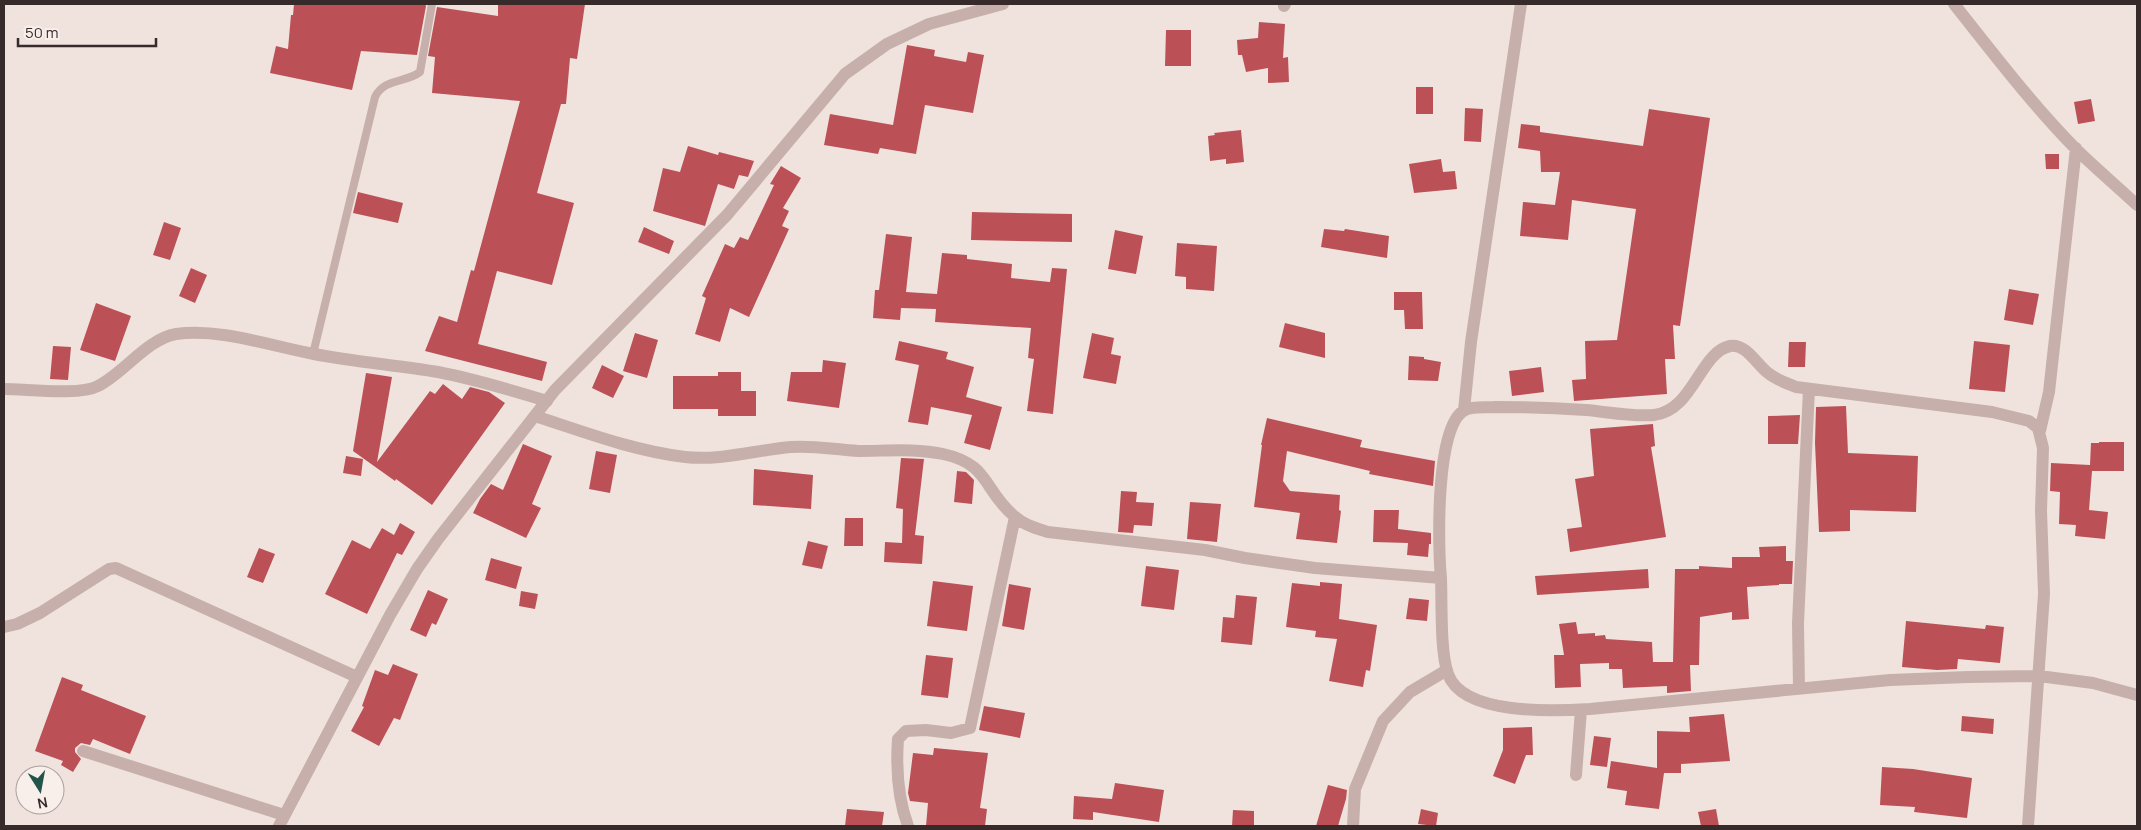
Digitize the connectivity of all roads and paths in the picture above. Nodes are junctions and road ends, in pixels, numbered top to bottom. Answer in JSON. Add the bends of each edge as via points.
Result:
{"nodes":[{"id":1,"x":432,"y":4,"type":"edge"},
{"id":2,"x":1003,"y":4,"type":"edge"},
{"id":3,"x":1521,"y":4,"type":"edge"},
{"id":4,"x":1954,"y":4,"type":"edge"},
{"id":5,"x":2076,"y":148,"type":"junction"},
{"id":6,"x":2137,"y":205,"type":"edge"},
{"id":7,"x":313,"y":354,"type":"junction"},
{"id":8,"x":4,"y":389,"type":"edge"},
{"id":9,"x":1809,"y":389,"type":"junction"},
{"id":10,"x":547,"y":402,"type":"junction"},
{"id":11,"x":1464,"y":410,"type":"junction"},
{"id":12,"x":535,"y":416,"type":"junction"},
{"id":13,"x":2040,"y":431,"type":"junction"},
{"id":14,"x":1014,"y":517,"type":"junction"},
{"id":15,"x":1440,"y":578,"type":"junction"},
{"id":16,"x":4,"y":627,"type":"edge"},
{"id":17,"x":1447,"y":670,"type":"junction"},
{"id":18,"x":2039,"y":676,"type":"junction"},
{"id":19,"x":357,"y":677,"type":"junction"},
{"id":20,"x":1799,"y":689,"type":"junction"},
{"id":21,"x":2137,"y":695,"type":"edge"},
{"id":22,"x":1581,"y":710,"type":"junction"},
{"id":23,"x":83,"y":751,"type":"dead end"},
{"id":24,"x":1576,"y":775,"type":"dead end"},
{"id":25,"x":282,"y":821,"type":"edge"},
{"id":26,"x":908,"y":826,"type":"edge"},
{"id":27,"x":1352,"y":826,"type":"edge"},
{"id":28,"x":2028,"y":826,"type":"edge"}],
"edges":[{"from":1,"to":7,"type":"lane","via":[[420,72],[384,86],[375,97]]},
{"from":2,"to":10,"type":"street","via":[[929,24],[887,44],[845,74],[727,215],[598,345]]},
{"from":3,"to":11,"type":"street","via":[[1471,342]]},
{"from":4,"to":5,"type":"street","via":[[2013,78]]},
{"from":5,"to":6,"type":"street"},
{"from":5,"to":13,"type":"street","via":[[2049,392]]},
{"from":7,"to":8,"type":"street","via":[[228,336],[176,334],[157,342],[92,388],[77,391]]},
{"from":7,"to":10,"type":"street","via":[[438,372],[492,384]]},
{"from":9,"to":11,"type":"street","via":[[1778,379],[1735,345],[1722,349],[1713,357],[1675,407],[1660,414],[1540,407]]},
{"from":9,"to":13,"type":"street","via":[[1992,412],[2029,421]]},
{"from":9,"to":20,"type":"street","via":[[1798,623]]},
{"from":10,"to":12,"type":"street"},
{"from":11,"to":15,"type":"street","via":[[1454,419],[1448,434],[1438,527]]},
{"from":12,"to":14,"type":"street","via":[[610,440],[685,457],[791,447],[922,450],[943,454],[967,461],[976,468]]},
{"from":12,"to":19,"type":"street","via":[[422,562]]},
{"from":13,"to":18,"type":"street","via":[[2043,448],[2044,594]]},
{"from":14,"to":15,"type":"street","via":[[1048,532],[1205,550],[1315,568]]},
{"from":14,"to":26,"type":"street","via":[[970,728],[952,733],[906,731],[898,740],[902,809]]},
{"from":15,"to":17,"type":"street"},
{"from":16,"to":19,"type":"street","via":[[28,620],[109,569],[116,568]]},
{"from":17,"to":22,"type":"street","via":[[1451,680],[1462,691],[1489,703],[1542,710]]},
{"from":17,"to":27,"type":"street","via":[[1410,692],[1383,721],[1355,789]]},
{"from":18,"to":20,"type":"street","via":[[1890,680]]},
{"from":18,"to":21,"type":"street"},
{"from":18,"to":28,"type":"street"},
{"from":19,"to":25,"type":"street"},
{"from":20,"to":22,"type":"street"},
{"from":22,"to":24,"type":"street"},
{"from":23,"to":25,"type":"street"}]}
